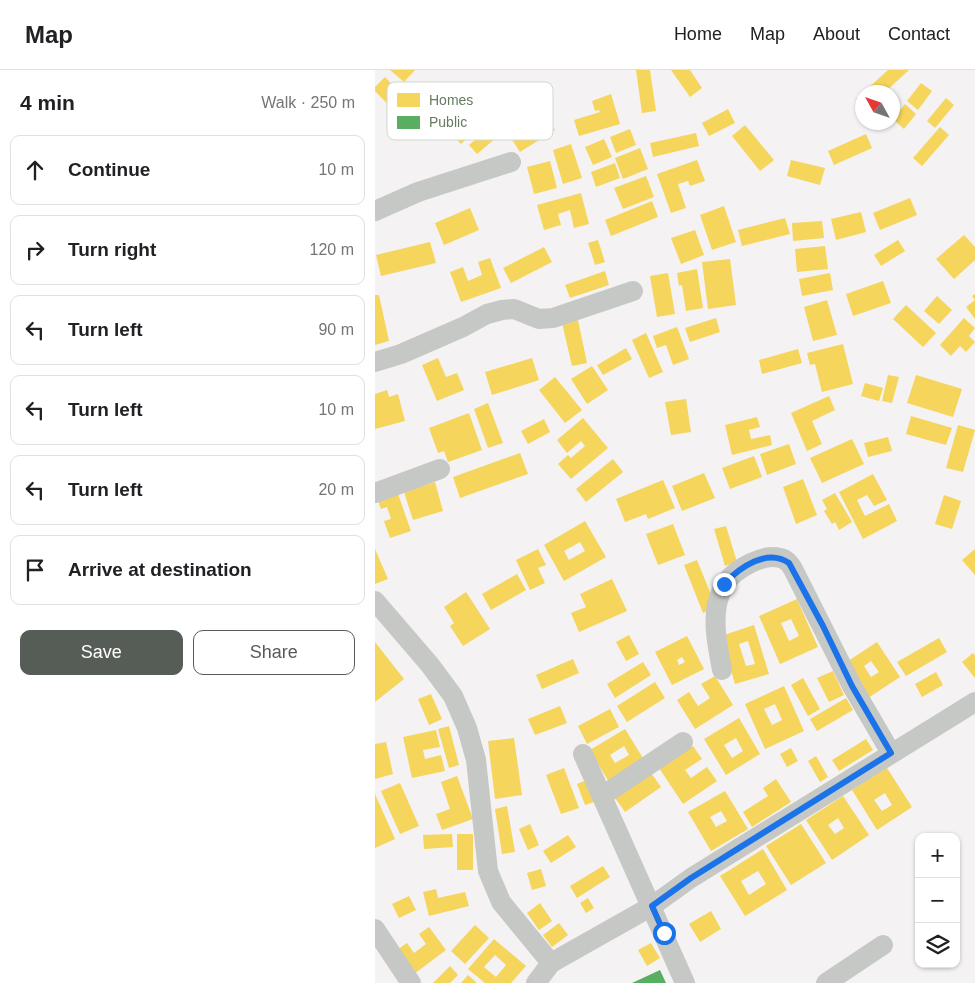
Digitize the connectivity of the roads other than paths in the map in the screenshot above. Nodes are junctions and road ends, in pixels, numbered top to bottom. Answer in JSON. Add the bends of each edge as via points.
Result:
{"nodes":[{"id":1,"x":511,"y":162,"type":"dead end"},
{"id":2,"x":375,"y":211,"type":"edge"},
{"id":3,"x":633,"y":291,"type":"dead end"},
{"id":4,"x":375,"y":362,"type":"edge"},
{"id":5,"x":440,"y":469,"type":"dead end"},
{"id":6,"x":375,"y":494,"type":"edge"},
{"id":7,"x":375,"y":601,"type":"edge"},
{"id":8,"x":722,"y":670,"type":"dead end"},
{"id":9,"x":975,"y":702,"type":"edge"},
{"id":10,"x":683,"y":742,"type":"dead end"},
{"id":11,"x":891,"y":753,"type":"junction"},
{"id":12,"x":583,"y":754,"type":"dead end"},
{"id":13,"x":602,"y":796,"type":"junction"},
{"id":14,"x":652,"y":906,"type":"junction"},
{"id":15,"x":375,"y":929,"type":"edge"},
{"id":16,"x":883,"y":945,"type":"dead end"},
{"id":17,"x":551,"y":963,"type":"junction"},
{"id":18,"x":411,"y":983,"type":"edge"},
{"id":19,"x":536,"y":983,"type":"edge"},
{"id":20,"x":685,"y":983,"type":"edge"},
{"id":21,"x":826,"y":983,"type":"edge"}],
"edges":[{"from":1,"to":2,"type":"street","via":[[418,192]]},
{"from":3,"to":4,"type":"street","via":[[553,318],[539,319],[514,310],[487,314],[410,350]]},
{"from":5,"to":6,"type":"street"},
{"from":7,"to":17,"type":"street","via":[[453,696],[476,760],[488,871],[501,902]]},
{"from":8,"to":11,"type":"street","via":[[714,626],[724,584],[735,572],[766,557],[781,558],[794,571],[852,686]]},
{"from":9,"to":11,"type":"street"},
{"from":10,"to":13,"type":"street"},
{"from":11,"to":14,"type":"street","via":[[691,878]]},
{"from":12,"to":13,"type":"street"},
{"from":13,"to":14,"type":"street"},
{"from":14,"to":17,"type":"street"},
{"from":14,"to":20,"type":"street"},
{"from":15,"to":18,"type":"street"},
{"from":16,"to":21,"type":"street"},
{"from":17,"to":19,"type":"street"}]}
